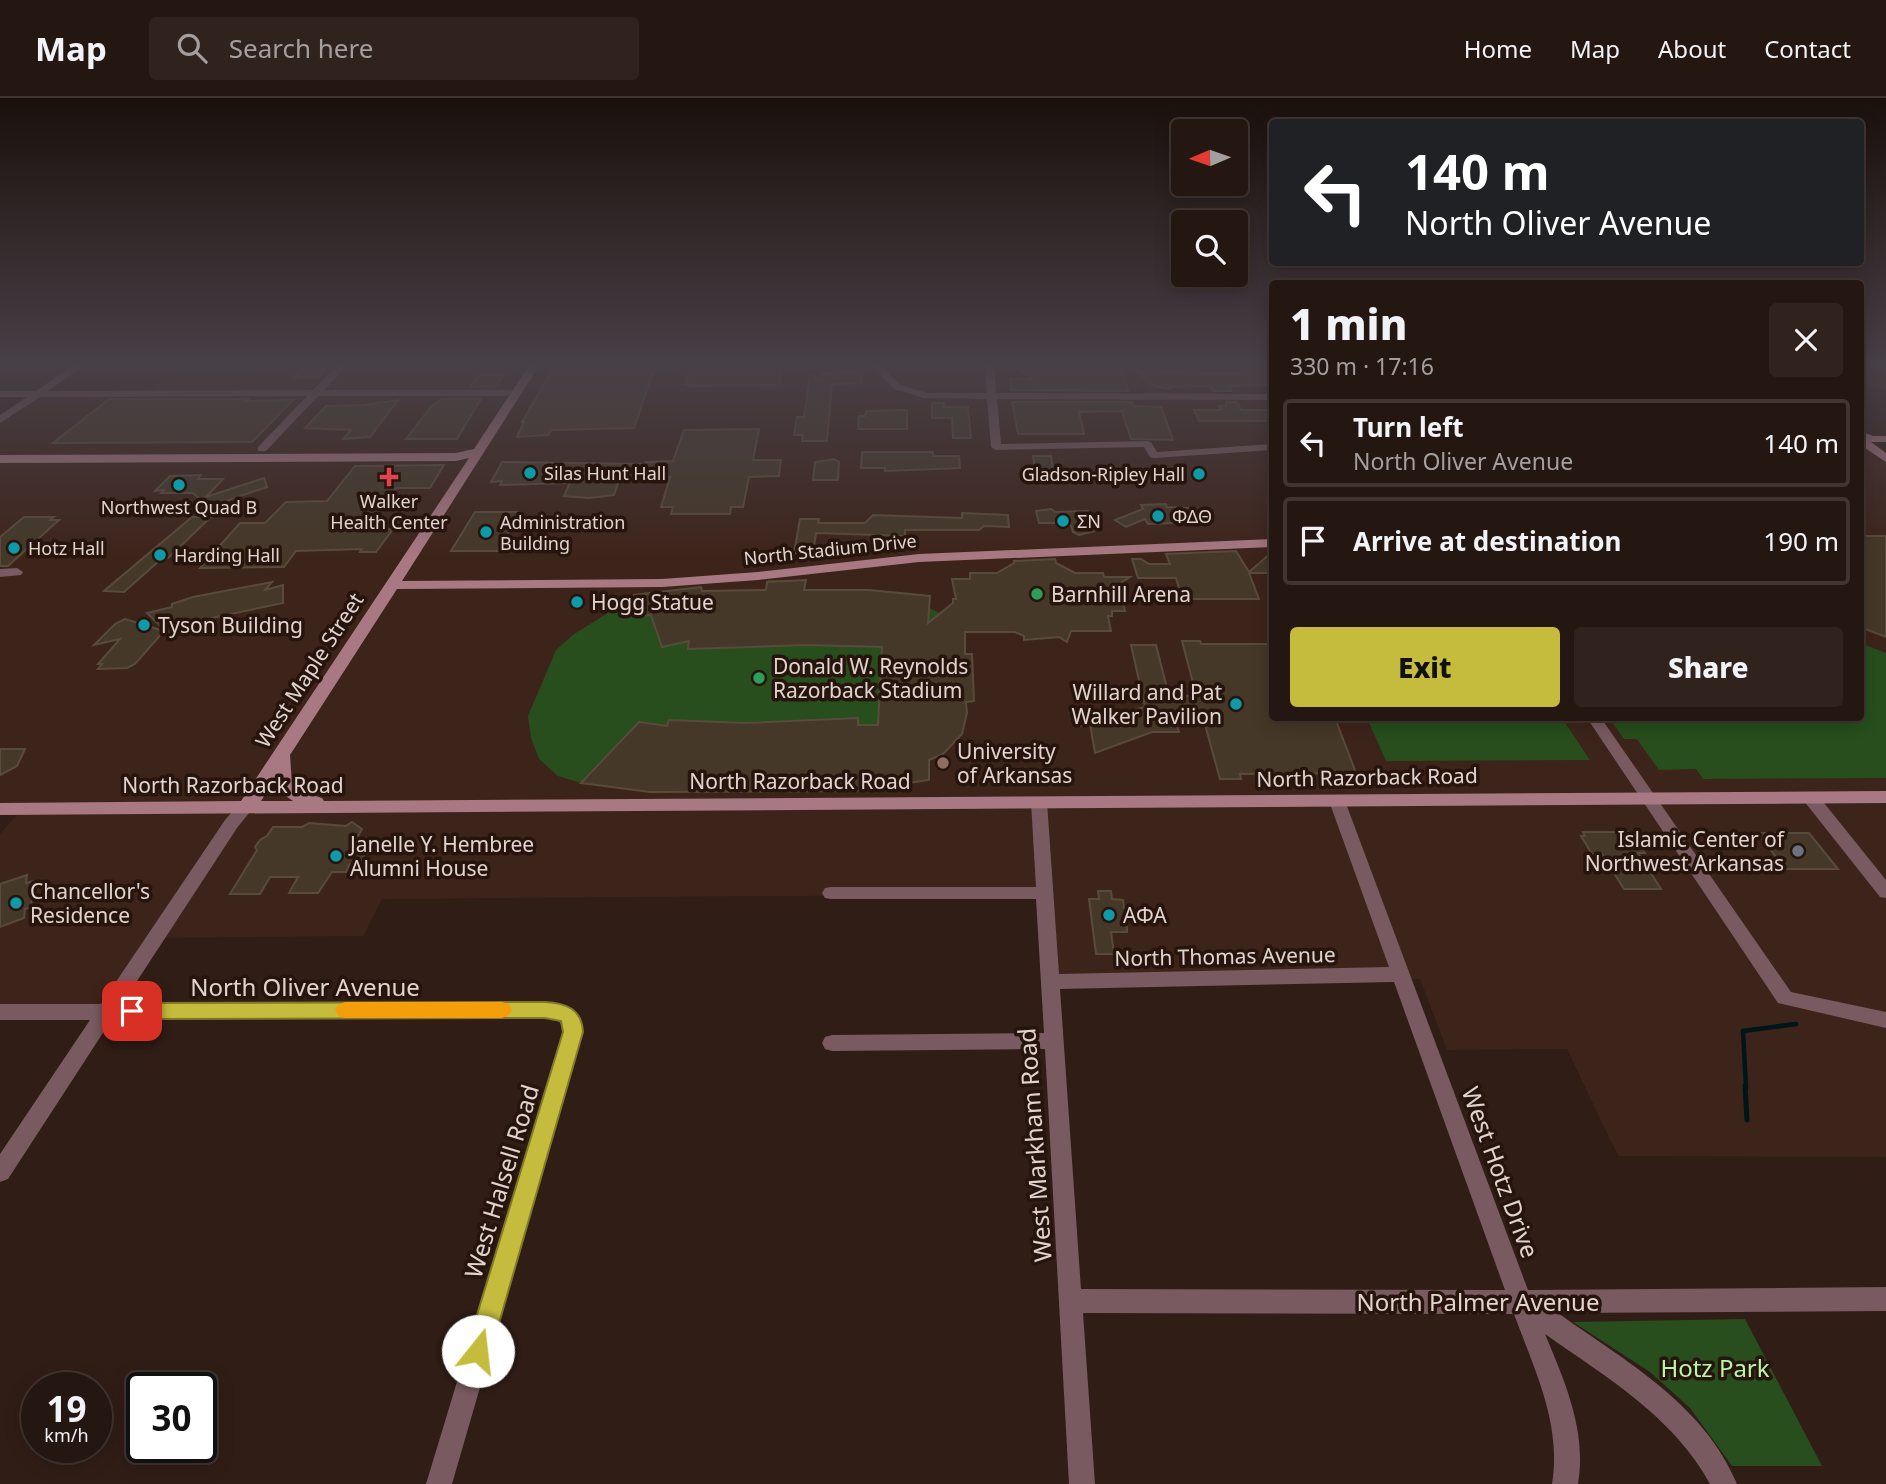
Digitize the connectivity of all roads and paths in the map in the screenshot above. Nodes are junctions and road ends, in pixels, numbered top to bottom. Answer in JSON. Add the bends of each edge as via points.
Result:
{"nodes":[{"id":1,"x":282,"y":429,"type":"edge"},
{"id":2,"x":492,"y":429,"type":"edge"},
{"id":3,"x":995,"y":429,"type":"edge"},
{"id":4,"x":1886,"y":439,"type":"edge"},
{"id":5,"x":1864,"y":440,"type":"edge"},
{"id":6,"x":1269,"y":447,"type":"edge"},
{"id":7,"x":262,"y":449,"type":"junction"},
{"id":8,"x":0,"y":452,"type":"edge"},
{"id":9,"x":477,"y":452,"type":"junction"},
{"id":10,"x":1886,"y":458,"type":"edge"},
{"id":11,"x":0,"y":459,"type":"edge"},
{"id":12,"x":1269,"y":543,"type":"edge"},
{"id":13,"x":17,"y":572,"type":"dead end"},
{"id":14,"x":0,"y":573,"type":"edge"},
{"id":15,"x":391,"y":585,"type":"junction"},
{"id":16,"x":1596,"y":721,"type":"edge"},
{"id":17,"x":282,"y":755,"type":"junction"},
{"id":18,"x":1810,"y":797,"type":"junction"},
{"id":19,"x":1886,"y":797,"type":"edge"},
{"id":20,"x":1649,"y":798,"type":"junction"},
{"id":21,"x":1337,"y":801,"type":"junction"},
{"id":22,"x":1039,"y":802,"type":"junction"},
{"id":23,"x":340,"y":807,"type":"junction"},
{"id":24,"x":0,"y":808,"type":"edge"},
{"id":25,"x":245,"y":808,"type":"junction"},
{"id":26,"x":831,"y":892,"type":"dead end"},
{"id":27,"x":1886,"y":892,"type":"edge"},
{"id":28,"x":1045,"y":894,"type":"junction"},
{"id":29,"x":1401,"y":974,"type":"junction"},
{"id":30,"x":1051,"y":982,"type":"junction"},
{"id":31,"x":0,"y":1012,"type":"edge"},
{"id":32,"x":108,"y":1012,"type":"junction"},
{"id":33,"x":568,"y":1015,"type":"joint"},
{"id":34,"x":1886,"y":1020,"type":"edge"},
{"id":35,"x":1054,"y":1041,"type":"junction"},
{"id":36,"x":832,"y":1044,"type":"dead end"},
{"id":37,"x":0,"y":1172,"type":"edge"},
{"id":38,"x":1886,"y":1299,"type":"edge"},
{"id":39,"x":1070,"y":1301,"type":"junction"},
{"id":40,"x":1521,"y":1302,"type":"junction"},
{"id":41,"x":439,"y":1484,"type":"edge"},
{"id":42,"x":1082,"y":1484,"type":"edge"},
{"id":43,"x":1565,"y":1484,"type":"edge"},
{"id":44,"x":1724,"y":1484,"type":"edge"}],
"edges":[{"from":1,"to":7,"type":"street"},
{"from":2,"to":9,"type":"main road","name":"West Maple Street"},
{"from":3,"to":6,"type":"street","via":[[996,447],[1147,444],[1154,455]]},
{"from":4,"to":5,"type":"main road"},
{"from":5,"to":10,"type":"main road"},
{"from":7,"to":8,"type":"main road"},
{"from":7,"to":9,"type":"main road"},
{"from":9,"to":11,"type":"main road","via":[[456,457]]},
{"from":9,"to":15,"type":"main road","name":"West Maple Street"},
{"from":12,"to":15,"type":"main road","name":"North Stadium Drive","via":[[919,558],[662,583]]},
{"from":13,"to":14,"type":"street"},
{"from":15,"to":17,"type":"main road","name":"West Maple Street"},
{"from":16,"to":20,"type":"street"},
{"from":17,"to":23,"type":"main road","via":[[283,786],[294,795]]},
{"from":17,"to":25,"type":"main road","name":"West Maple Street"},
{"from":18,"to":19,"type":"main road","name":"North Razorback Road"},
{"from":18,"to":20,"type":"main road","name":"North Razorback Road"},
{"from":18,"to":27,"type":"street"},
{"from":20,"to":21,"type":"main road","name":"North Razorback Road"},
{"from":20,"to":34,"type":"street","via":[[1785,998]]},
{"from":21,"to":22,"type":"main road","name":"North Razorback Road"},
{"from":21,"to":29,"type":"street","name":"West Hotz Drive"},
{"from":22,"to":23,"type":"main road","name":"North Razorback Road"},
{"from":22,"to":28,"type":"street","name":"West Markham Road"},
{"from":23,"to":25,"type":"main road","name":"North Razorback Road"},
{"from":24,"to":25,"type":"main road","name":"North Razorback Road"},
{"from":25,"to":32,"type":"street","name":"West Maple Street"},
{"from":26,"to":28,"type":"street"},
{"from":28,"to":30,"type":"street","name":"West Markham Road"},
{"from":29,"to":30,"type":"street","name":"North Thomas Avenue"},
{"from":29,"to":40,"type":"street","name":"West Hotz Drive"},
{"from":30,"to":35,"type":"street","name":"West Markham Road"},
{"from":31,"to":32,"type":"street","name":"North Oliver Avenue"},
{"from":32,"to":33,"type":"street","name":"North Oliver Avenue","via":[[558,1010]]},
{"from":32,"to":37,"type":"street","name":"West Maple Street"},
{"from":33,"to":41,"type":"street","name":"West Halsell Road","via":[[573,1032]]},
{"from":35,"to":36,"type":"street"},
{"from":35,"to":39,"type":"street","name":"West Markham Road"},
{"from":38,"to":40,"type":"street","name":"North Palmer Avenue"},
{"from":39,"to":40,"type":"street","name":"North Palmer Avenue"},
{"from":39,"to":42,"type":"street","name":"West Markham Road"},
{"from":40,"to":43,"type":"street","name":"West Hotz Drive","via":[[1567,1432],[1570,1461]]},
{"from":40,"to":44,"type":"street","via":[[1675,1414],[1706,1452]]}]}
